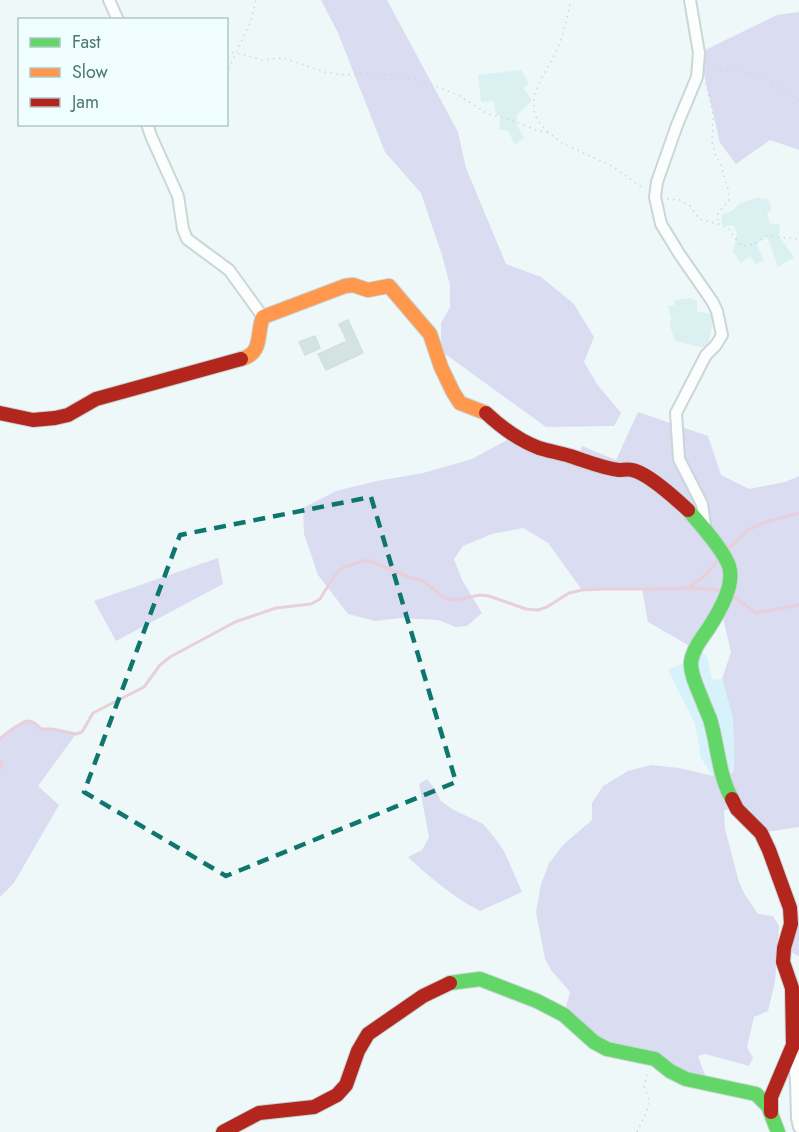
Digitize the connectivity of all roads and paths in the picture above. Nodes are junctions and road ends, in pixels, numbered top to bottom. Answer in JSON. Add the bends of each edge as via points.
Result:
{"nodes":[{"id":1,"x":109,"y":0,"type":"edge"},
{"id":2,"x":256,"y":0,"type":"edge"},
{"id":3,"x":571,"y":0,"type":"edge"},
{"id":4,"x":690,"y":0,"type":"edge"},
{"id":5,"x":117,"y":18,"type":"edge"},
{"id":6,"x":228,"y":51,"type":"edge"},
{"id":7,"x":237,"y":53,"type":"junction"},
{"id":8,"x":699,"y":53,"type":"junction"},
{"id":9,"x":228,"y":70,"type":"edge"},
{"id":10,"x":705,"y":80,"type":"dead end"},
{"id":11,"x":799,"y":100,"type":"edge"},
{"id":12,"x":148,"y":126,"type":"edge"},
{"id":13,"x":226,"y":126,"type":"edge"},
{"id":14,"x":227,"y":129,"type":"dead end"},
{"id":15,"x":549,"y":133,"type":"junction"},
{"id":16,"x":655,"y":197,"type":"junction"},
{"id":17,"x":718,"y":224,"type":"junction"},
{"id":18,"x":799,"y":239,"type":"edge"},
{"id":19,"x":262,"y":317,"type":"junction"},
{"id":20,"x":0,"y":413,"type":"edge"},
{"id":21,"x":706,"y":533,"type":"junction"},
{"id":22,"x":793,"y":1045,"type":"junction"},
{"id":23,"x":651,"y":1058,"type":"junction"},
{"id":24,"x":771,"y":1112,"type":"junction"},
{"id":25,"x":799,"y":1127,"type":"edge"},
{"id":26,"x":778,"y":1130,"type":"edge"},
{"id":27,"x":223,"y":1132,"type":"edge"},
{"id":28,"x":638,"y":1132,"type":"edge"}],
"edges":[{"from":1,"to":5,"type":"street"},
{"from":2,"to":7,"type":"path"},
{"from":3,"to":15,"type":"path","via":[[560,45],[534,98],[535,114]]},
{"from":4,"to":8,"type":"street"},
{"from":6,"to":7,"type":"path"},
{"from":7,"to":9,"type":"path"},
{"from":7,"to":15,"type":"path","via":[[262,60],[283,58],[335,74],[370,73],[417,80],[458,95],[488,114]]},
{"from":8,"to":11,"type":"path","via":[[703,69],[744,72],[766,79]]},
{"from":8,"to":16,"type":"street","via":[[697,77],[657,182]]},
{"from":10,"to":17,"type":"path","via":[[713,114],[712,141],[728,189],[729,201],[718,213]]},
{"from":12,"to":19,"type":"street","via":[[178,196],[188,238],[229,270]]},
{"from":13,"to":14,"type":"path"},
{"from":15,"to":16,"type":"path","via":[[612,166]]},
{"from":16,"to":17,"type":"path","via":[[680,200],[699,219]]},
{"from":16,"to":21,"type":"street","via":[[662,224],[717,311],[722,335],[706,355],[676,413],[679,459],[702,504]]},
{"from":17,"to":18,"type":"path","via":[[746,246],[767,236]]},
{"from":19,"to":20,"type":"street","via":[[259,344],[246,358],[96,399],[55,418],[33,420]]},
{"from":19,"to":21,"type":"street","via":[[345,286],[368,290],[388,286],[430,334],[441,367],[460,403],[487,413],[514,436],[540,448],[645,476],[689,510]]},
{"from":21,"to":22,"type":"street","via":[[729,566],[730,576],[726,598],[695,648],[691,664],[728,792],[737,808],[761,833],[790,908],[791,924],[783,962],[792,988]]},
{"from":22,"to":24,"type":"street","via":[[771,1097]]},
{"from":22,"to":25,"type":"street"},
{"from":23,"to":24,"type":"street","via":[[686,1079],[756,1094]]},
{"from":23,"to":27,"type":"street","via":[[607,1049],[564,1015],[480,979],[448,982],[368,1034],[346,1085],[337,1095],[314,1107],[259,1113]]},
{"from":23,"to":28,"type":"path","via":[[644,1086],[650,1102]]},
{"from":24,"to":26,"type":"street"}]}
